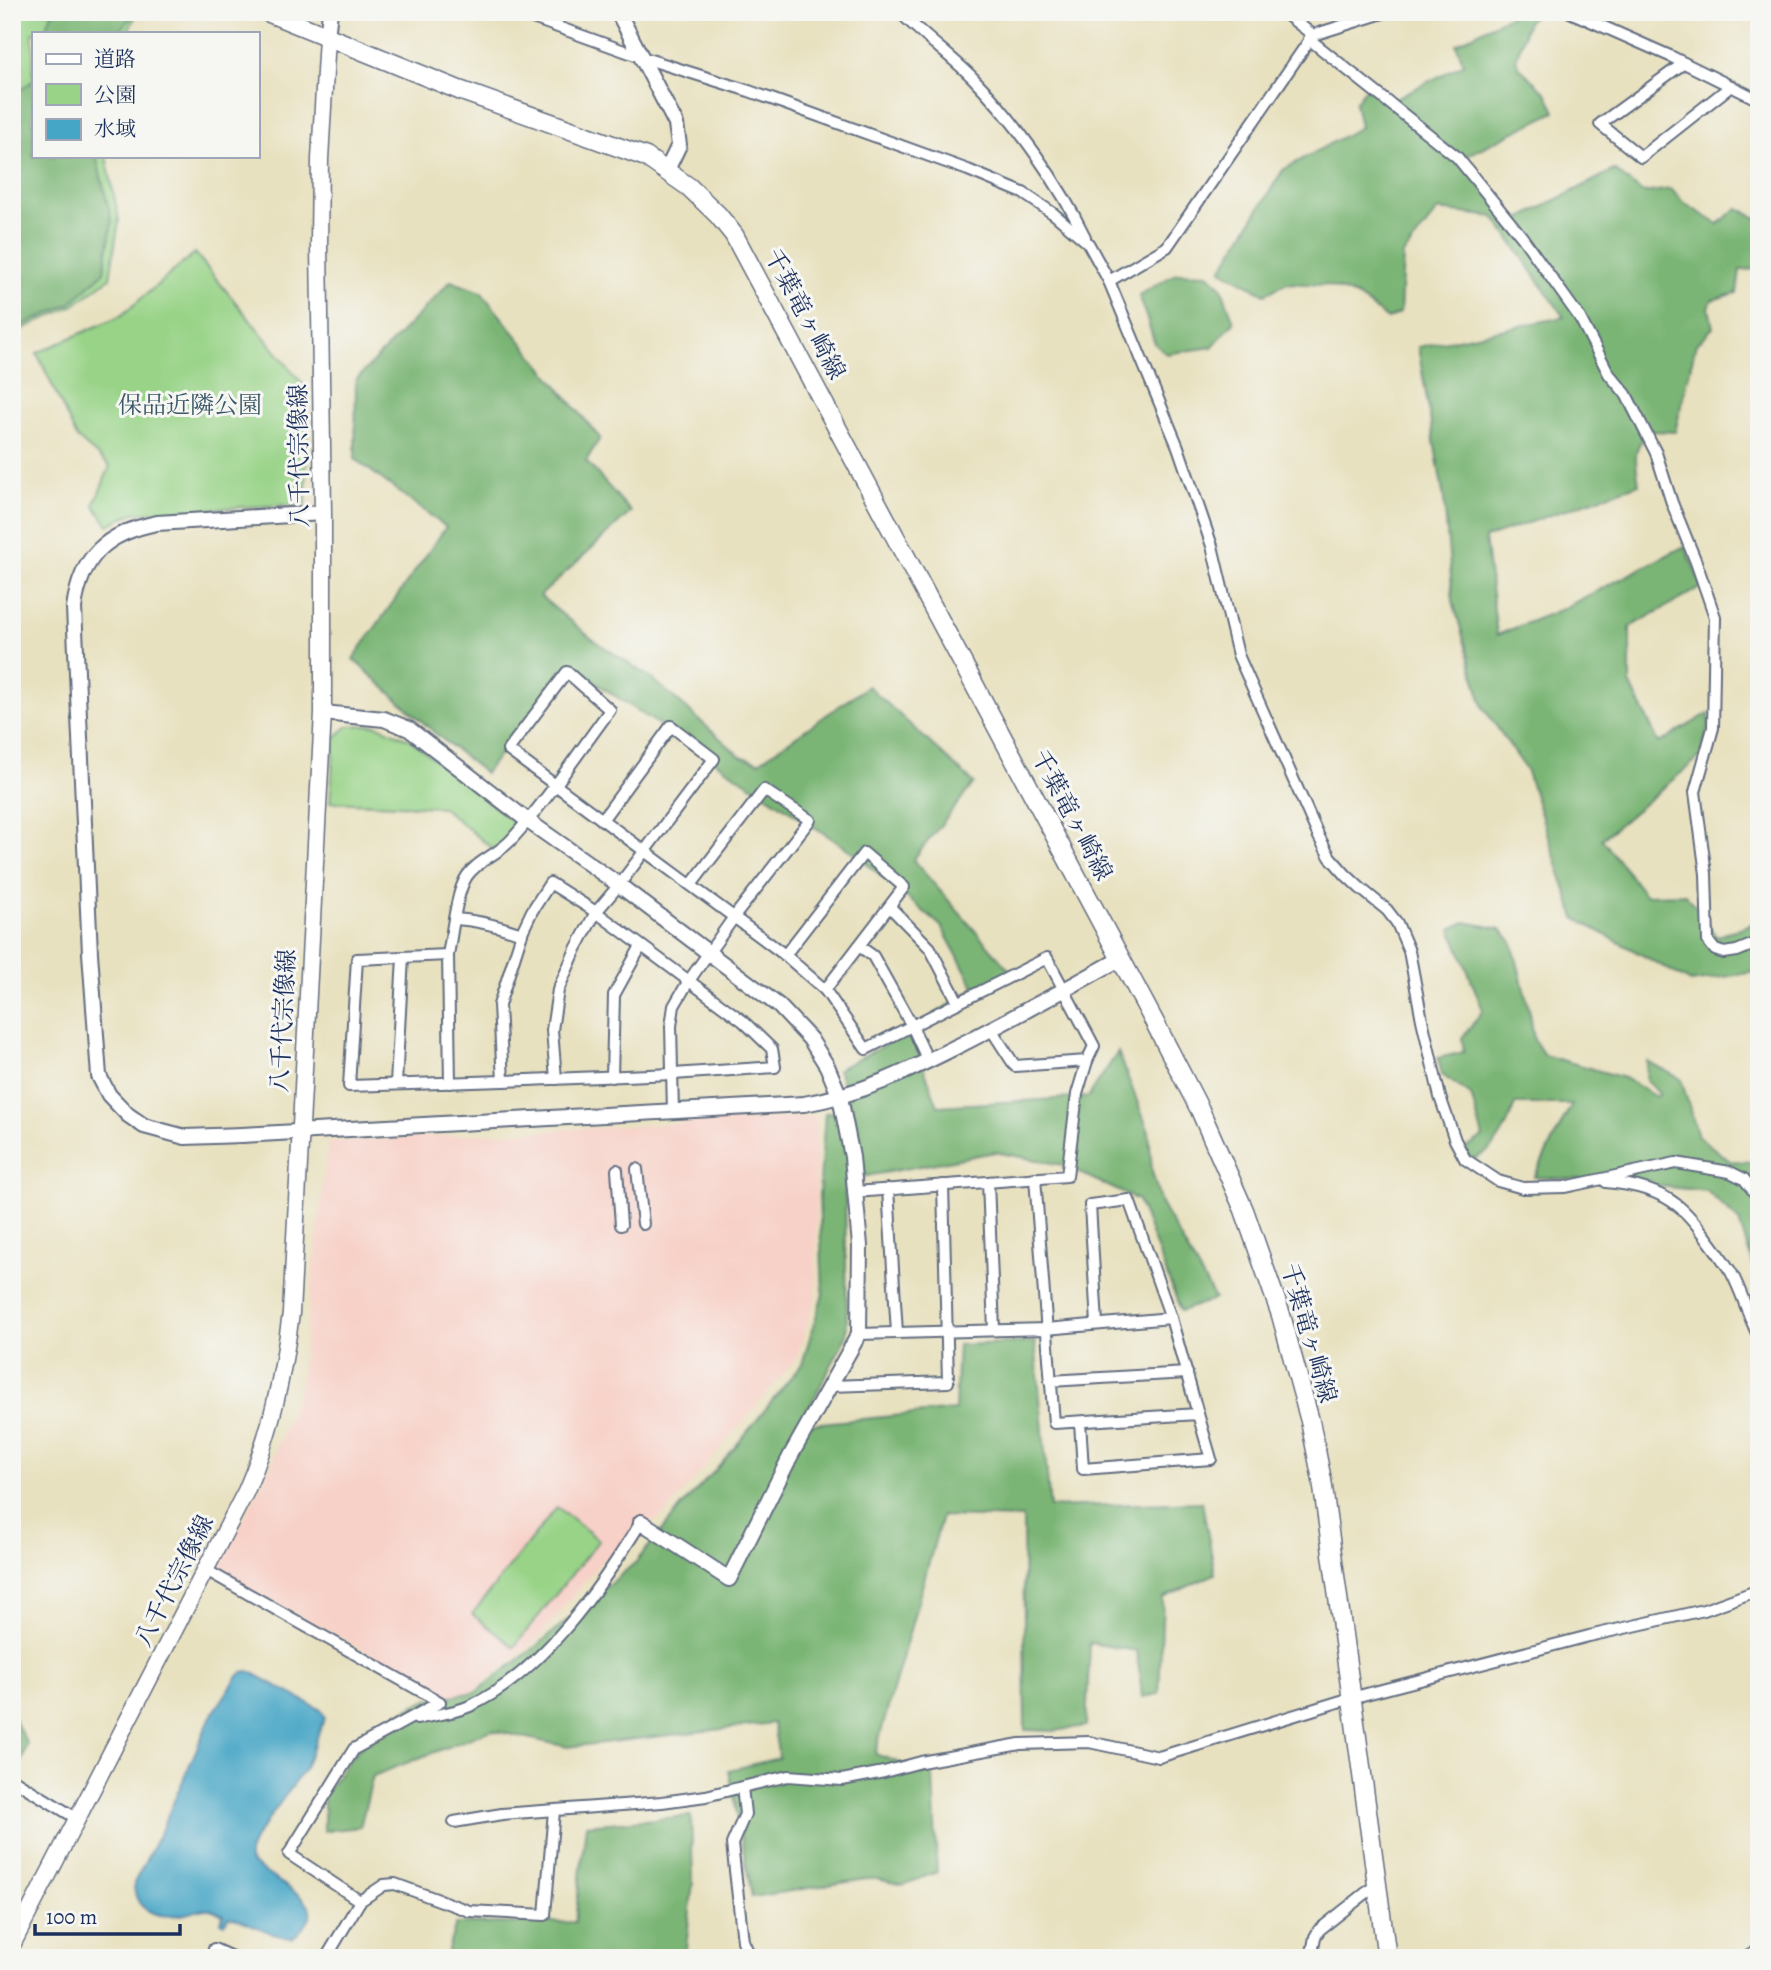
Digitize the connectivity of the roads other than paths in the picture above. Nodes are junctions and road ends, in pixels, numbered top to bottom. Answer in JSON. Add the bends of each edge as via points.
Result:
{"nodes":[{"id":1,"x":267,"y":12,"type":"edge"},
{"id":2,"x":330,"y":12,"type":"edge"},
{"id":3,"x":516,"y":12,"type":"edge"},
{"id":4,"x":618,"y":12,"type":"edge"},
{"id":5,"x":900,"y":12,"type":"edge"},
{"id":6,"x":1283,"y":12,"type":"edge"},
{"id":7,"x":1386,"y":12,"type":"edge"},
{"id":8,"x":1570,"y":12,"type":"edge"},
{"id":9,"x":327,"y":37,"type":"junction"},
{"id":10,"x":1311,"y":37,"type":"junction"},
{"id":11,"x":641,"y":57,"type":"junction"},
{"id":12,"x":1684,"y":63,"type":"junction"},
{"id":13,"x":1731,"y":86,"type":"junction"},
{"id":14,"x":1759,"y":100,"type":"edge"},
{"id":15,"x":667,"y":170,"type":"junction"},
{"id":16,"x":1088,"y":243,"type":"junction"},
{"id":17,"x":1109,"y":281,"type":"junction"},
{"id":18,"x":323,"y":513,"type":"junction"},
{"id":19,"x":323,"y":713,"type":"junction"},
{"id":20,"x":553,"y":785,"type":"junction"},
{"id":21,"x":602,"y":820,"type":"junction"},
{"id":22,"x":528,"y":821,"type":"junction"},
{"id":23,"x":645,"y":852,"type":"junction"},
{"id":24,"x":619,"y":885,"type":"junction"},
{"id":25,"x":691,"y":885,"type":"junction"},
{"id":26,"x":890,"y":907,"type":"junction"},
{"id":27,"x":596,"y":912,"type":"junction"},
{"id":28,"x":734,"y":917,"type":"junction"},
{"id":29,"x":454,"y":919,"type":"junction"},
{"id":30,"x":522,"y":934,"type":"junction"},
{"id":31,"x":1759,"y":942,"type":"edge"},
{"id":32,"x":641,"y":946,"type":"junction"},
{"id":33,"x":859,"y":946,"type":"junction"},
{"id":34,"x":707,"y":954,"type":"junction"},
{"id":35,"x":449,"y":955,"type":"junction"},
{"id":36,"x":785,"y":955,"type":"junction"},
{"id":37,"x":403,"y":957,"type":"junction"},
{"id":38,"x":1120,"y":959,"type":"junction"},
{"id":39,"x":688,"y":982,"type":"junction"},
{"id":40,"x":825,"y":990,"type":"junction"},
{"id":41,"x":1063,"y":991,"type":"junction"},
{"id":42,"x":958,"y":1002,"type":"junction"},
{"id":43,"x":912,"y":1026,"type":"junction"},
{"id":44,"x":990,"y":1029,"type":"junction"},
{"id":45,"x":928,"y":1061,"type":"junction"},
{"id":46,"x":1087,"y":1061,"type":"junction"},
{"id":47,"x":673,"y":1074,"type":"junction"},
{"id":48,"x":612,"y":1077,"type":"junction"},
{"id":49,"x":556,"y":1079,"type":"junction"},
{"id":50,"x":503,"y":1082,"type":"junction"},
{"id":51,"x":450,"y":1083,"type":"junction"},
{"id":52,"x":396,"y":1084,"type":"junction"},
{"id":53,"x":840,"y":1097,"type":"junction"},
{"id":54,"x":673,"y":1112,"type":"junction"},
{"id":55,"x":300,"y":1131,"type":"junction"},
{"id":56,"x":637,"y":1169,"type":"dead end"},
{"id":57,"x":617,"y":1170,"type":"dead end"},
{"id":58,"x":1035,"y":1178,"type":"junction"},
{"id":59,"x":1593,"y":1181,"type":"junction"},
{"id":60,"x":988,"y":1182,"type":"junction"},
{"id":61,"x":943,"y":1185,"type":"junction"},
{"id":62,"x":888,"y":1189,"type":"junction"},
{"id":63,"x":855,"y":1192,"type":"junction"},
{"id":64,"x":1759,"y":1198,"type":"edge"},
{"id":65,"x":643,"y":1224,"type":"dead end"},
{"id":66,"x":621,"y":1225,"type":"dead end"},
{"id":67,"x":1171,"y":1318,"type":"junction"},
{"id":68,"x":1097,"y":1324,"type":"junction"},
{"id":69,"x":1046,"y":1329,"type":"junction"},
{"id":70,"x":995,"y":1330,"type":"junction"},
{"id":71,"x":946,"y":1331,"type":"junction"},
{"id":72,"x":897,"y":1333,"type":"junction"},
{"id":73,"x":859,"y":1334,"type":"junction"},
{"id":74,"x":1759,"y":1336,"type":"edge"},
{"id":75,"x":1186,"y":1373,"type":"junction"},
{"id":76,"x":1050,"y":1381,"type":"junction"},
{"id":77,"x":830,"y":1386,"type":"junction"},
{"id":78,"x":1198,"y":1414,"type":"junction"},
{"id":79,"x":1080,"y":1422,"type":"junction"},
{"id":80,"x":641,"y":1522,"type":"joint"},
{"id":81,"x":206,"y":1570,"type":"junction"},
{"id":82,"x":1759,"y":1590,"type":"edge"},
{"id":83,"x":1351,"y":1698,"type":"junction"},
{"id":84,"x":406,"y":1722,"type":"junction"},
{"id":85,"x":12,"y":1780,"type":"edge"},
{"id":86,"x":742,"y":1787,"type":"junction"},
{"id":87,"x":554,"y":1811,"type":"junction"},
{"id":88,"x":76,"y":1818,"type":"junction"},
{"id":89,"x":454,"y":1822,"type":"dead end"},
{"id":90,"x":1376,"y":1885,"type":"junction"},
{"id":91,"x":360,"y":1901,"type":"junction"},
{"id":92,"x":12,"y":1945,"type":"edge"},
{"id":93,"x":1759,"y":1949,"type":"edge"},
{"id":94,"x":212,"y":1958,"type":"edge"},
{"id":95,"x":234,"y":1958,"type":"edge"},
{"id":96,"x":326,"y":1958,"type":"edge"},
{"id":97,"x":751,"y":1958,"type":"edge"},
{"id":98,"x":1311,"y":1958,"type":"edge"},
{"id":99,"x":1387,"y":1958,"type":"edge"},
{"id":100,"x":1744,"y":1958,"type":"edge"}],
"edges":[{"from":1,"to":9,"type":"main road","name":"千葉竜ヶ崎線"},
{"from":2,"to":9,"type":"street"},
{"from":3,"to":11,"type":"street"},
{"from":4,"to":11,"type":"street"},
{"from":5,"to":16,"type":"street","via":[[994,102],[1059,189]]},
{"from":6,"to":10,"type":"street"},
{"from":7,"to":10,"type":"street"},
{"from":8,"to":12,"type":"street"},
{"from":9,"to":15,"type":"main road","name":"千葉竜ヶ崎線","via":[[621,147]]},
{"from":9,"to":18,"type":"main road","name":"八千代宗像線","via":[[319,232]]},
{"from":10,"to":17,"type":"street","via":[[1167,247]]},
{"from":10,"to":31,"type":"street","via":[[1457,157],[1580,318],[1656,453],[1715,617],[1713,728],[1695,792],[1706,874],[1708,942],[1724,953]]},
{"from":11,"to":15,"type":"street","via":[[678,134],[679,145]]},
{"from":11,"to":16,"type":"street","via":[[968,170],[1023,193]]},
{"from":12,"to":13,"type":"street"},
{"from":12,"to":13,"type":"street","via":[[1600,124],[1642,158]]},
{"from":13,"to":14,"type":"street"},
{"from":15,"to":38,"type":"main road","name":"千葉竜ヶ崎線","via":[[703,200],[734,235]]},
{"from":16,"to":17,"type":"street"},
{"from":17,"to":59,"type":"street","via":[[1178,447],[1212,546],[1238,655],[1319,837],[1346,874],[1387,909],[1409,951],[1440,1097],[1465,1159],[1498,1181],[1523,1188]]},
{"from":18,"to":19,"type":"main road","name":"八千代宗像線"},
{"from":18,"to":55,"type":"street","via":[[157,523],[125,531],[90,560],[76,588],[74,608],[99,1076],[128,1115],[162,1132],[185,1137]]},
{"from":19,"to":22,"type":"street","via":[[384,719],[409,729]]},
{"from":19,"to":55,"type":"main road","name":"八千代宗像線"},
{"from":20,"to":20,"type":"street","via":[[610,710],[567,672],[508,750]]},
{"from":20,"to":21,"type":"street"},
{"from":20,"to":22,"type":"street"},
{"from":21,"to":23,"type":"street"},
{"from":21,"to":23,"type":"street","via":[[671,726],[714,759]]},
{"from":22,"to":24,"type":"street"},
{"from":22,"to":29,"type":"street","via":[[508,844],[466,877]]},
{"from":23,"to":24,"type":"street"},
{"from":23,"to":25,"type":"street"},
{"from":24,"to":27,"type":"street"},
{"from":24,"to":34,"type":"street"},
{"from":25,"to":28,"type":"street"},
{"from":25,"to":28,"type":"street","via":[[764,790],[810,820]]},
{"from":26,"to":33,"type":"street"},
{"from":26,"to":36,"type":"street","via":[[904,887],[864,853]]},
{"from":26,"to":42,"type":"street","via":[[930,948]]},
{"from":27,"to":30,"type":"street","via":[[551,883]]},
{"from":27,"to":32,"type":"street"},
{"from":27,"to":49,"type":"street","via":[[558,990],[552,1030]]},
{"from":28,"to":34,"type":"street"},
{"from":28,"to":36,"type":"street"},
{"from":29,"to":30,"type":"street","via":[[471,919]]},
{"from":29,"to":35,"type":"street"},
{"from":30,"to":50,"type":"street","via":[[499,1005]]},
{"from":32,"to":39,"type":"street"},
{"from":32,"to":48,"type":"street","via":[[614,995]]},
{"from":33,"to":40,"type":"street"},
{"from":33,"to":43,"type":"street","via":[[873,956]]},
{"from":34,"to":39,"type":"street"},
{"from":34,"to":53,"type":"street","via":[[793,1019],[827,1066]]},
{"from":35,"to":37,"type":"street"},
{"from":35,"to":51,"type":"street"},
{"from":36,"to":40,"type":"street"},
{"from":37,"to":52,"type":"street"},
{"from":37,"to":52,"type":"street","via":[[357,959],[349,1086]]},
{"from":38,"to":41,"type":"street"},
{"from":38,"to":83,"type":"main road","name":"千葉竜ヶ崎線","via":[[1214,1141],[1281,1315],[1322,1480]]},
{"from":39,"to":47,"type":"street","via":[[674,1006]]},
{"from":39,"to":47,"type":"street","via":[[743,1021],[772,1049],[775,1066]]},
{"from":40,"to":43,"type":"street","via":[[866,1049]]},
{"from":41,"to":42,"type":"street","via":[[1047,958]]},
{"from":41,"to":44,"type":"street"},
{"from":41,"to":46,"type":"street","via":[[1094,1046]]},
{"from":42,"to":43,"type":"street"},
{"from":43,"to":45,"type":"street"},
{"from":44,"to":45,"type":"street"},
{"from":44,"to":46,"type":"street","via":[[1015,1066]]},
{"from":45,"to":53,"type":"street"},
{"from":46,"to":58,"type":"street","via":[[1077,1094],[1067,1176]]},
{"from":47,"to":48,"type":"street"},
{"from":47,"to":54,"type":"street"},
{"from":48,"to":49,"type":"street"},
{"from":49,"to":50,"type":"street"},
{"from":50,"to":51,"type":"street"},
{"from":51,"to":52,"type":"street"},
{"from":53,"to":54,"type":"street","via":[[784,1106]]},
{"from":53,"to":63,"type":"street"},
{"from":54,"to":55,"type":"street"},
{"from":55,"to":81,"type":"main road","name":"八千代宗像線","via":[[291,1313],[281,1383],[257,1464]]},
{"from":56,"to":65,"type":"street"},
{"from":57,"to":66,"type":"street"},
{"from":58,"to":60,"type":"street"},
{"from":58,"to":69,"type":"street"},
{"from":59,"to":64,"type":"street","via":[[1676,1163],[1730,1172],[1744,1179]]},
{"from":59,"to":74,"type":"street","via":[[1626,1184],[1677,1205],[1731,1273]]},
{"from":60,"to":61,"type":"street"},
{"from":60,"to":70,"type":"street"},
{"from":61,"to":62,"type":"street"},
{"from":61,"to":71,"type":"street"},
{"from":62,"to":63,"type":"street"},
{"from":62,"to":72,"type":"street"},
{"from":63,"to":73,"type":"street"},
{"from":67,"to":68,"type":"street"},
{"from":67,"to":68,"type":"street","via":[[1129,1200],[1090,1205]]},
{"from":67,"to":75,"type":"street"},
{"from":68,"to":69,"type":"street"},
{"from":69,"to":70,"type":"street"},
{"from":69,"to":76,"type":"street"},
{"from":70,"to":71,"type":"street"},
{"from":71,"to":72,"type":"street"},
{"from":71,"to":77,"type":"street","via":[[948,1382]]},
{"from":72,"to":73,"type":"street"},
{"from":73,"to":77,"type":"street"},
{"from":75,"to":76,"type":"street"},
{"from":75,"to":78,"type":"street"},
{"from":76,"to":79,"type":"street","via":[[1054,1423]]},
{"from":77,"to":80,"type":"street","via":[[729,1579]]},
{"from":78,"to":79,"type":"street"},
{"from":78,"to":79,"type":"street","via":[[1211,1459],[1083,1469]]},
{"from":80,"to":84,"type":"street","via":[[588,1603],[509,1682],[469,1706]]},
{"from":81,"to":84,"type":"street","via":[[440,1702]]},
{"from":81,"to":88,"type":"main road","name":"八千代宗像線"},
{"from":82,"to":83,"type":"street","via":[[1704,1610]]},
{"from":83,"to":86,"type":"street","via":[[1159,1757],[1089,1742],[1020,1744],[842,1780],[788,1776]]},
{"from":83,"to":90,"type":"main road","name":"千葉竜ヶ崎線"},
{"from":84,"to":91,"type":"street","via":[[354,1749],[289,1854]]},
{"from":85,"to":88,"type":"street"},
{"from":86,"to":87,"type":"street","via":[[662,1802]]},
{"from":86,"to":97,"type":"street","via":[[745,1814],[732,1844],[743,1941]]},
{"from":87,"to":89,"type":"street"},
{"from":87,"to":91,"type":"street","via":[[545,1915],[469,1911],[395,1884],[384,1885]]},
{"from":88,"to":92,"type":"main road","name":"八千代宗像線"},
{"from":90,"to":98,"type":"street","via":[[1320,1930]]},
{"from":90,"to":99,"type":"main road","name":"千葉竜ヶ崎線"},
{"from":91,"to":96,"type":"street"},
{"from":93,"to":100,"type":"street"},
{"from":94,"to":95,"type":"street","via":[[214,1949]]}]}
